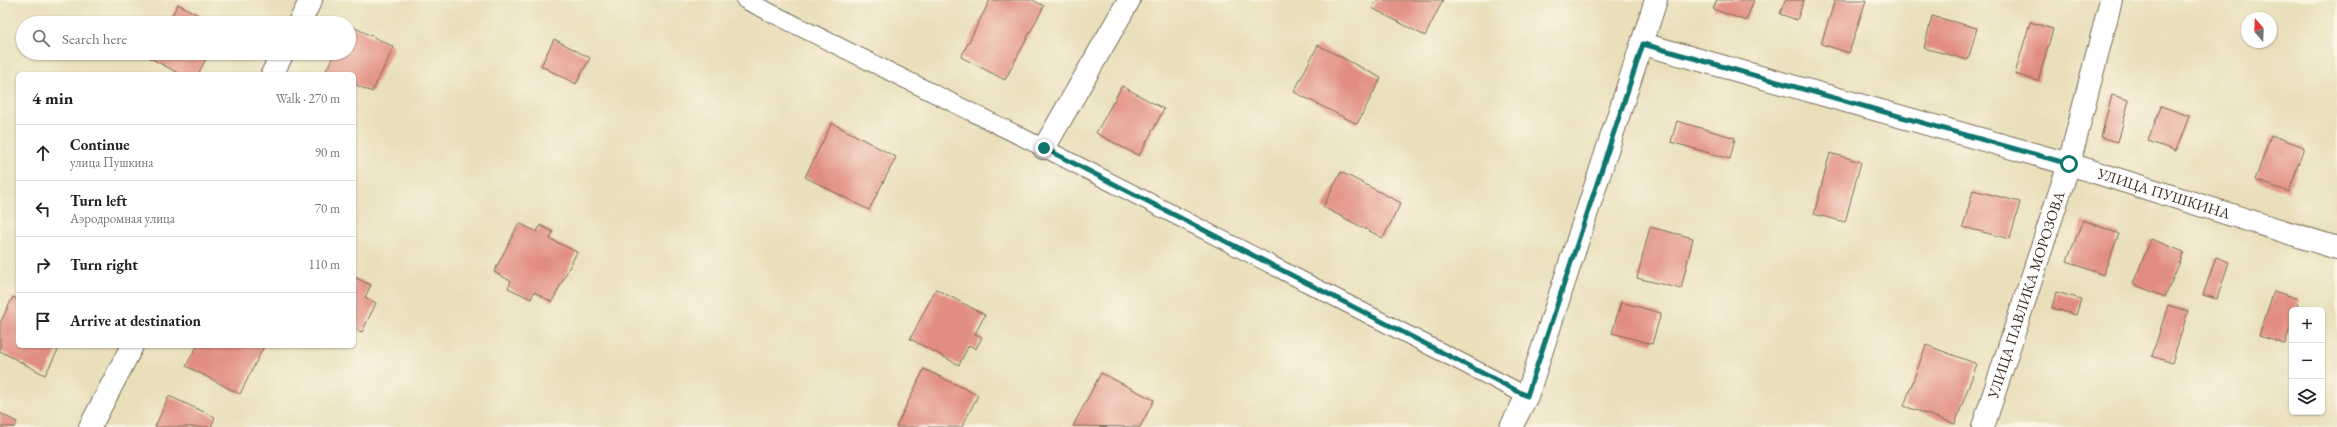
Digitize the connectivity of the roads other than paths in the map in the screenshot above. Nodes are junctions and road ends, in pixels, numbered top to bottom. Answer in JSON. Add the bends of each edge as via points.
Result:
{"nodes":[{"id":1,"x":311,"y":0,"type":"edge"},
{"id":2,"x":745,"y":0,"type":"edge"},
{"id":3,"x":1129,"y":0,"type":"edge"},
{"id":4,"x":1656,"y":0,"type":"edge"},
{"id":5,"x":2111,"y":0,"type":"edge"},
{"id":6,"x":303,"y":16,"type":"edge"},
{"id":7,"x":1643,"y":44,"type":"junction"},
{"id":8,"x":279,"y":60,"type":"edge"},
{"id":9,"x":273,"y":72,"type":"edge"},
{"id":10,"x":1044,"y":148,"type":"junction"},
{"id":11,"x":2069,"y":164,"type":"junction"},
{"id":12,"x":2337,"y":248,"type":"edge"},
{"id":13,"x":131,"y":348,"type":"edge"},
{"id":14,"x":1527,"y":396,"type":"junction"},
{"id":15,"x":90,"y":427,"type":"edge"},
{"id":16,"x":1511,"y":427,"type":"edge"},
{"id":17,"x":1983,"y":427,"type":"edge"}],
"edges":[{"from":1,"to":6,"type":"street"},
{"from":2,"to":10,"type":"lane"},
{"from":3,"to":10,"type":"street"},
{"from":4,"to":7,"type":"street"},
{"from":5,"to":11,"type":"street","name":"УЛИЦА ПАВЛИКА МОРОЗОВА"},
{"from":7,"to":11,"type":"street","name":"УЛИЦА ПУШКИНА"},
{"from":7,"to":14,"type":"street"},
{"from":8,"to":9,"type":"street"},
{"from":10,"to":14,"type":"lane"},
{"from":11,"to":12,"type":"street","name":"УЛИЦА ПУШКИНА"},
{"from":11,"to":17,"type":"street","name":"УЛИЦА ПАВЛИКА МОРОЗОВА"},
{"from":13,"to":15,"type":"street"},
{"from":14,"to":16,"type":"street"}]}
